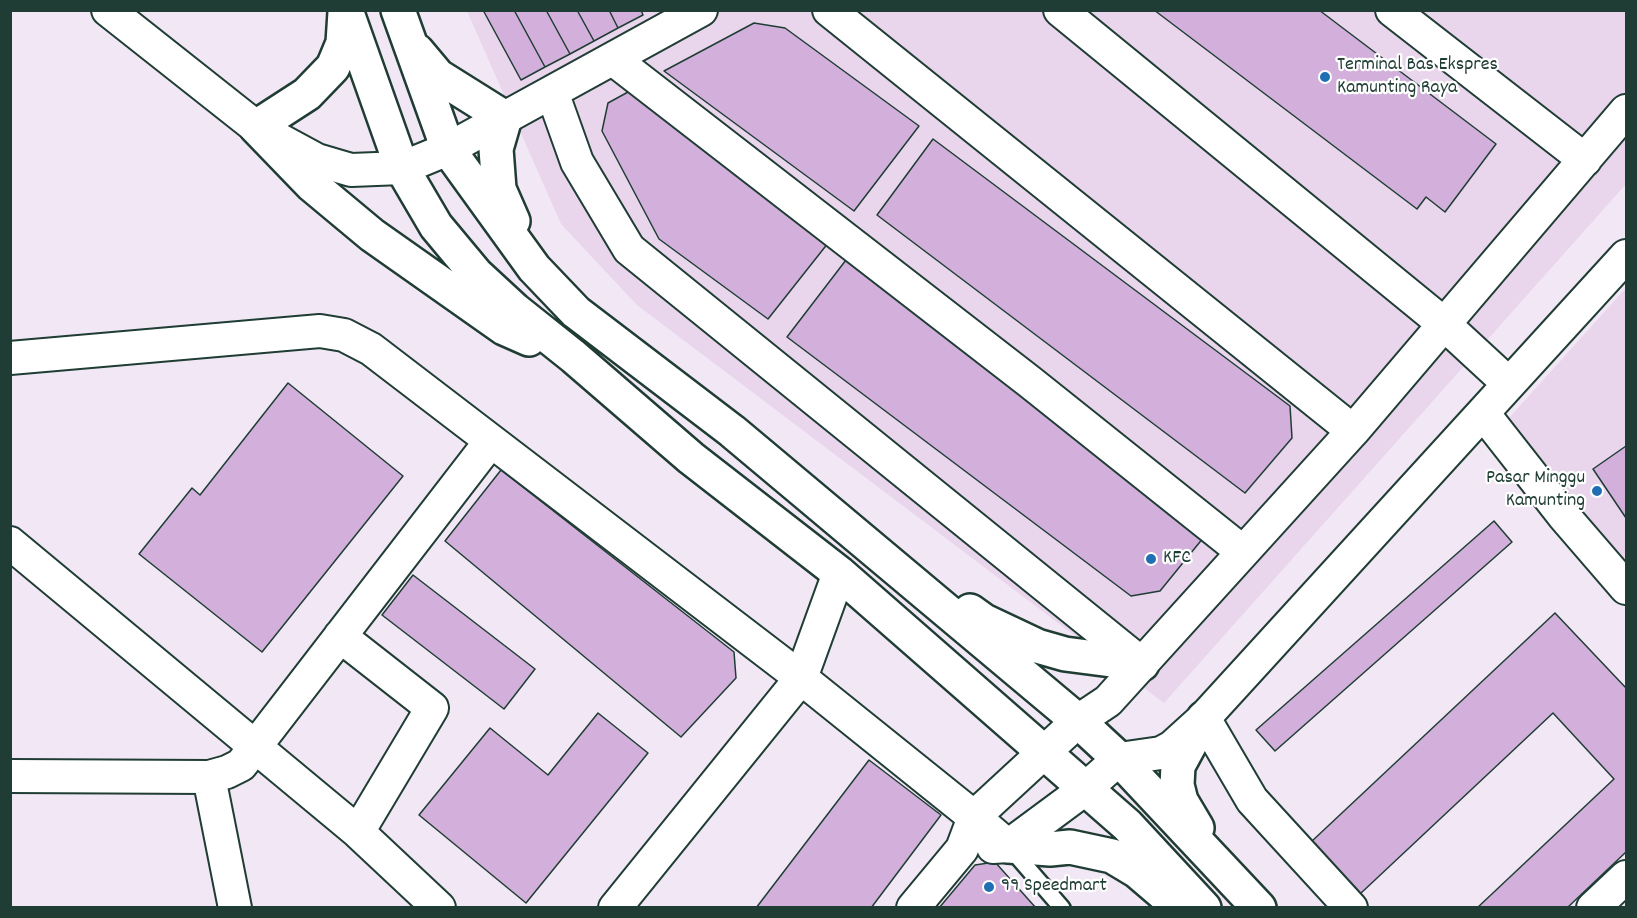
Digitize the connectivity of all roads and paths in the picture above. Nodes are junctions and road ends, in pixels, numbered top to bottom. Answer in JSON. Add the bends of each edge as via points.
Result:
{"nodes":[{"id":1,"x":108,"y":10,"type":"edge"},
{"id":2,"x":346,"y":10,"type":"edge"},
{"id":3,"x":701,"y":10,"type":"edge"},
{"id":4,"x":829,"y":10,"type":"edge"},
{"id":5,"x":1060,"y":10,"type":"edge"},
{"id":6,"x":1392,"y":10,"type":"edge"},
{"id":7,"x":403,"y":26,"type":"edge"},
{"id":8,"x":612,"y":59,"type":"junction"},
{"id":9,"x":552,"y":92,"type":"junction"},
{"id":10,"x":1626,"y":111,"type":"edge"},
{"id":11,"x":505,"y":118,"type":"junction"},
{"id":12,"x":255,"y":127,"type":"junction"},
{"id":13,"x":448,"y":149,"type":"junction"},
{"id":14,"x":1585,"y":160,"type":"junction"},
{"id":15,"x":402,"y":168,"type":"junction"},
{"id":16,"x":1626,"y":256,"type":"edge"},
{"id":17,"x":534,"y":268,"type":"junction"},
{"id":18,"x":1444,"y":324,"type":"junction"},
{"id":19,"x":574,"y":357,"type":"junction"},
{"id":20,"x":10,"y":358,"type":"edge"},
{"id":21,"x":1509,"y":384,"type":"junction"},
{"id":22,"x":1483,"y":413,"type":"junction"},
{"id":23,"x":1353,"y":431,"type":"junction"},
{"id":24,"x":490,"y":442,"type":"junction"},
{"id":25,"x":814,"y":500,"type":"junction"},
{"id":26,"x":10,"y":543,"type":"edge"},
{"id":27,"x":1243,"y":552,"type":"junction"},
{"id":28,"x":839,"y":573,"type":"junction"},
{"id":29,"x":1626,"y":588,"type":"edge"},
{"id":30,"x":340,"y":636,"type":"junction"},
{"id":31,"x":1142,"y":664,"type":"junction"},
{"id":32,"x":801,"y":678,"type":"junction"},
{"id":33,"x":1204,"y":718,"type":"junction"},
{"id":34,"x":1078,"y":721,"type":"junction"},
{"id":35,"x":255,"y":747,"type":"junction"},
{"id":36,"x":1043,"y":752,"type":"junction"},
{"id":37,"x":1119,"y":759,"type":"junction"},
{"id":38,"x":10,"y":776,"type":"edge"},
{"id":39,"x":209,"y":777,"type":"junction"},
{"id":40,"x":1084,"y":789,"type":"junction"},
{"id":41,"x":974,"y":817,"type":"junction"},
{"id":42,"x":358,"y":832,"type":"junction"},
{"id":43,"x":1008,"y":846,"type":"junction"},
{"id":44,"x":962,"y":849,"type":"junction"},
{"id":45,"x":1217,"y":862,"type":"junction"},
{"id":46,"x":1626,"y":877,"type":"edge"},
{"id":47,"x":235,"y":908,"type":"edge"},
{"id":48,"x":439,"y":908,"type":"edge"},
{"id":49,"x":615,"y":908,"type":"edge"},
{"id":50,"x":913,"y":908,"type":"edge"},
{"id":51,"x":1062,"y":908,"type":"edge"},
{"id":52,"x":1179,"y":908,"type":"edge"},
{"id":53,"x":1204,"y":908,"type":"edge"},
{"id":54,"x":1259,"y":908,"type":"edge"},
{"id":55,"x":1351,"y":908,"type":"edge"},
{"id":56,"x":1593,"y":908,"type":"edge"}],
"edges":[{"from":1,"to":12,"type":"street"},
{"from":2,"to":12,"type":"main road","via":[[343,43],[333,67],[307,94]]},
{"from":2,"to":15,"type":"main road"},
{"from":3,"to":8,"type":"street"},
{"from":4,"to":23,"type":"street"},
{"from":5,"to":18,"type":"street"},
{"from":6,"to":14,"type":"street"},
{"from":7,"to":11,"type":"main road","via":[[438,76]]},
{"from":7,"to":13,"type":"main road"},
{"from":8,"to":9,"type":"street"},
{"from":8,"to":27,"type":"street"},
{"from":9,"to":11,"type":"street"},
{"from":9,"to":31,"type":"street","via":[[577,162],[629,249]]},
{"from":10,"to":14,"type":"street"},
{"from":11,"to":13,"type":"street"},
{"from":11,"to":17,"type":"main road","via":[[496,149],[499,189]]},
{"from":12,"to":15,"type":"street","via":[[317,160],[351,170]]},
{"from":12,"to":19,"type":"main road","via":[[312,185],[429,278],[504,328]]},
{"from":13,"to":15,"type":"street"},
{"from":13,"to":17,"type":"main road"},
{"from":14,"to":18,"type":"street"},
{"from":15,"to":19,"type":"main road","via":[[436,226],[476,274]]},
{"from":16,"to":21,"type":"street"},
{"from":17,"to":25,"type":"main road","via":[[576,312],[732,430]]},
{"from":18,"to":21,"type":"street"},
{"from":18,"to":23,"type":"street"},
{"from":19,"to":28,"type":"main road","via":[[691,458]]},
{"from":20,"to":24,"type":"street","via":[[309,332],[344,335],[371,349]]},
{"from":21,"to":22,"type":"street"},
{"from":22,"to":29,"type":"street"},
{"from":22,"to":33,"type":"street"},
{"from":23,"to":27,"type":"street"},
{"from":24,"to":30,"type":"street"},
{"from":24,"to":32,"type":"street"},
{"from":25,"to":31,"type":"main road","via":[[984,621],[1037,646],[1065,654]]},
{"from":25,"to":34,"type":"main road"},
{"from":26,"to":35,"type":"street"},
{"from":27,"to":31,"type":"street"},
{"from":28,"to":32,"type":"street"},
{"from":28,"to":36,"type":"main road"},
{"from":30,"to":35,"type":"street"},
{"from":30,"to":42,"type":"street","via":[[432,708]]},
{"from":31,"to":34,"type":"street","via":[[1108,701]]},
{"from":32,"to":41,"type":"street"},
{"from":32,"to":49,"type":"street"},
{"from":33,"to":37,"type":"street","via":[[1161,753]]},
{"from":33,"to":45,"type":"main road","via":[[1178,766],[1177,785],[1181,801]]},
{"from":33,"to":55,"type":"street","via":[[1252,800]]},
{"from":34,"to":36,"type":"street"},
{"from":34,"to":37,"type":"main road"},
{"from":35,"to":39,"type":"street","via":[[241,765]]},
{"from":35,"to":42,"type":"street"},
{"from":36,"to":40,"type":"main road"},
{"from":36,"to":41,"type":"street"},
{"from":37,"to":40,"type":"street"},
{"from":37,"to":45,"type":"main road"},
{"from":38,"to":39,"type":"street"},
{"from":39,"to":47,"type":"street"},
{"from":40,"to":43,"type":"street"},
{"from":40,"to":53,"type":"main road","via":[[1127,825]]},
{"from":41,"to":43,"type":"street"},
{"from":41,"to":44,"type":"street"},
{"from":42,"to":48,"type":"street"},
{"from":43,"to":44,"type":"street"},
{"from":43,"to":51,"type":"lane"},
{"from":43,"to":52,"type":"main road","via":[[1070,847],[1112,856],[1137,871]]},
{"from":44,"to":50,"type":"street"},
{"from":45,"to":54,"type":"main road"},
{"from":46,"to":56,"type":"street"}]}
